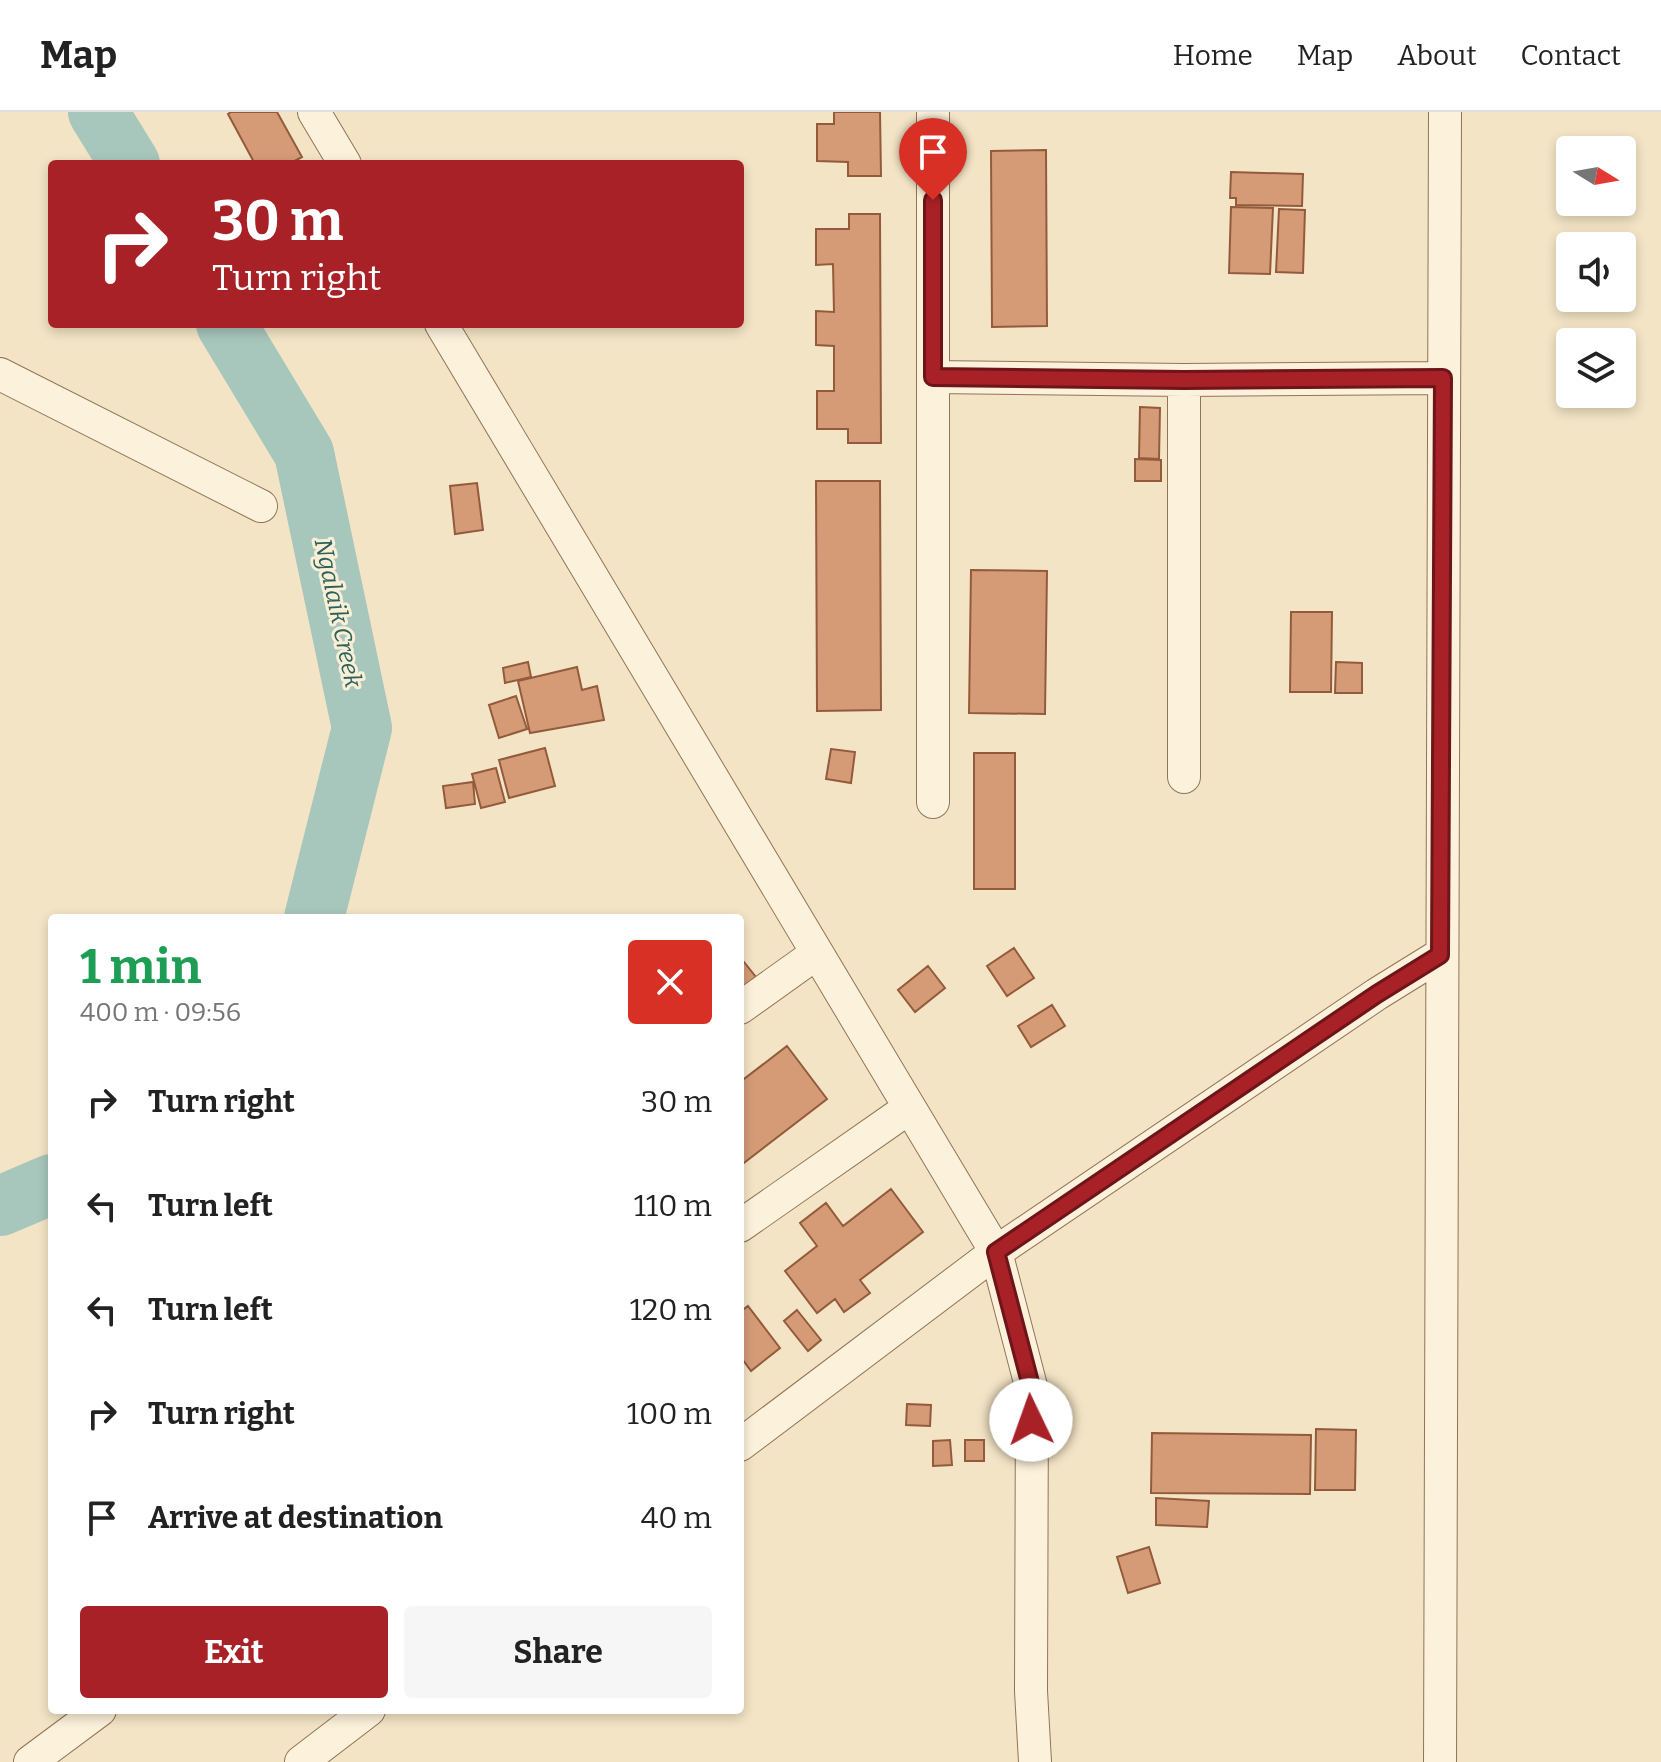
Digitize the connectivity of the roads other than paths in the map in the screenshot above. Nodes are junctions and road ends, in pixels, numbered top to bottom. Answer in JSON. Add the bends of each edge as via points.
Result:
{"nodes":[{"id":1,"x":314,"y":112,"type":"edge"},
{"id":2,"x":933,"y":112,"type":"edge"},
{"id":3,"x":1445,"y":112,"type":"edge"},
{"id":4,"x":343,"y":160,"type":"edge"},
{"id":5,"x":443,"y":328,"type":"edge"},
{"id":6,"x":0,"y":374,"type":"edge"},
{"id":7,"x":933,"y":377,"type":"junction"},
{"id":8,"x":1443,"y":378,"type":"junction"},
{"id":9,"x":1184,"y":380,"type":"junction"},
{"id":10,"x":261,"y":506,"type":"dead end"},
{"id":11,"x":1184,"y":777,"type":"dead end"},
{"id":12,"x":933,"y":802,"type":"dead end"},
{"id":13,"x":817,"y":953,"type":"junction"},
{"id":14,"x":1440,"y":955,"type":"junction"},
{"id":15,"x":744,"y":1005,"type":"edge"},
{"id":16,"x":909,"y":1108,"type":"junction"},
{"id":17,"x":744,"y":1223,"type":"edge"},
{"id":18,"x":996,"y":1252,"type":"junction"},
{"id":19,"x":744,"y":1442,"type":"edge"},
{"id":20,"x":95,"y":1714,"type":"edge"},
{"id":21,"x":364,"y":1714,"type":"edge"},
{"id":22,"x":30,"y":1762,"type":"edge"},
{"id":23,"x":301,"y":1762,"type":"edge"},
{"id":24,"x":1035,"y":1762,"type":"edge"},
{"id":25,"x":1440,"y":1762,"type":"edge"}],
"edges":[{"from":1,"to":4,"type":"street"},
{"from":2,"to":7,"type":"street"},
{"from":3,"to":8,"type":"street"},
{"from":5,"to":13,"type":"street"},
{"from":6,"to":10,"type":"street"},
{"from":7,"to":9,"type":"street"},
{"from":7,"to":12,"type":"street"},
{"from":8,"to":9,"type":"street"},
{"from":8,"to":14,"type":"street"},
{"from":9,"to":11,"type":"street"},
{"from":13,"to":15,"type":"street"},
{"from":13,"to":16,"type":"street"},
{"from":14,"to":18,"type":"street"},
{"from":14,"to":25,"type":"street"},
{"from":16,"to":17,"type":"street"},
{"from":16,"to":18,"type":"street"},
{"from":18,"to":19,"type":"street"},
{"from":18,"to":24,"type":"street","via":[[1032,1390]]},
{"from":20,"to":22,"type":"street"},
{"from":21,"to":23,"type":"street"}]}
